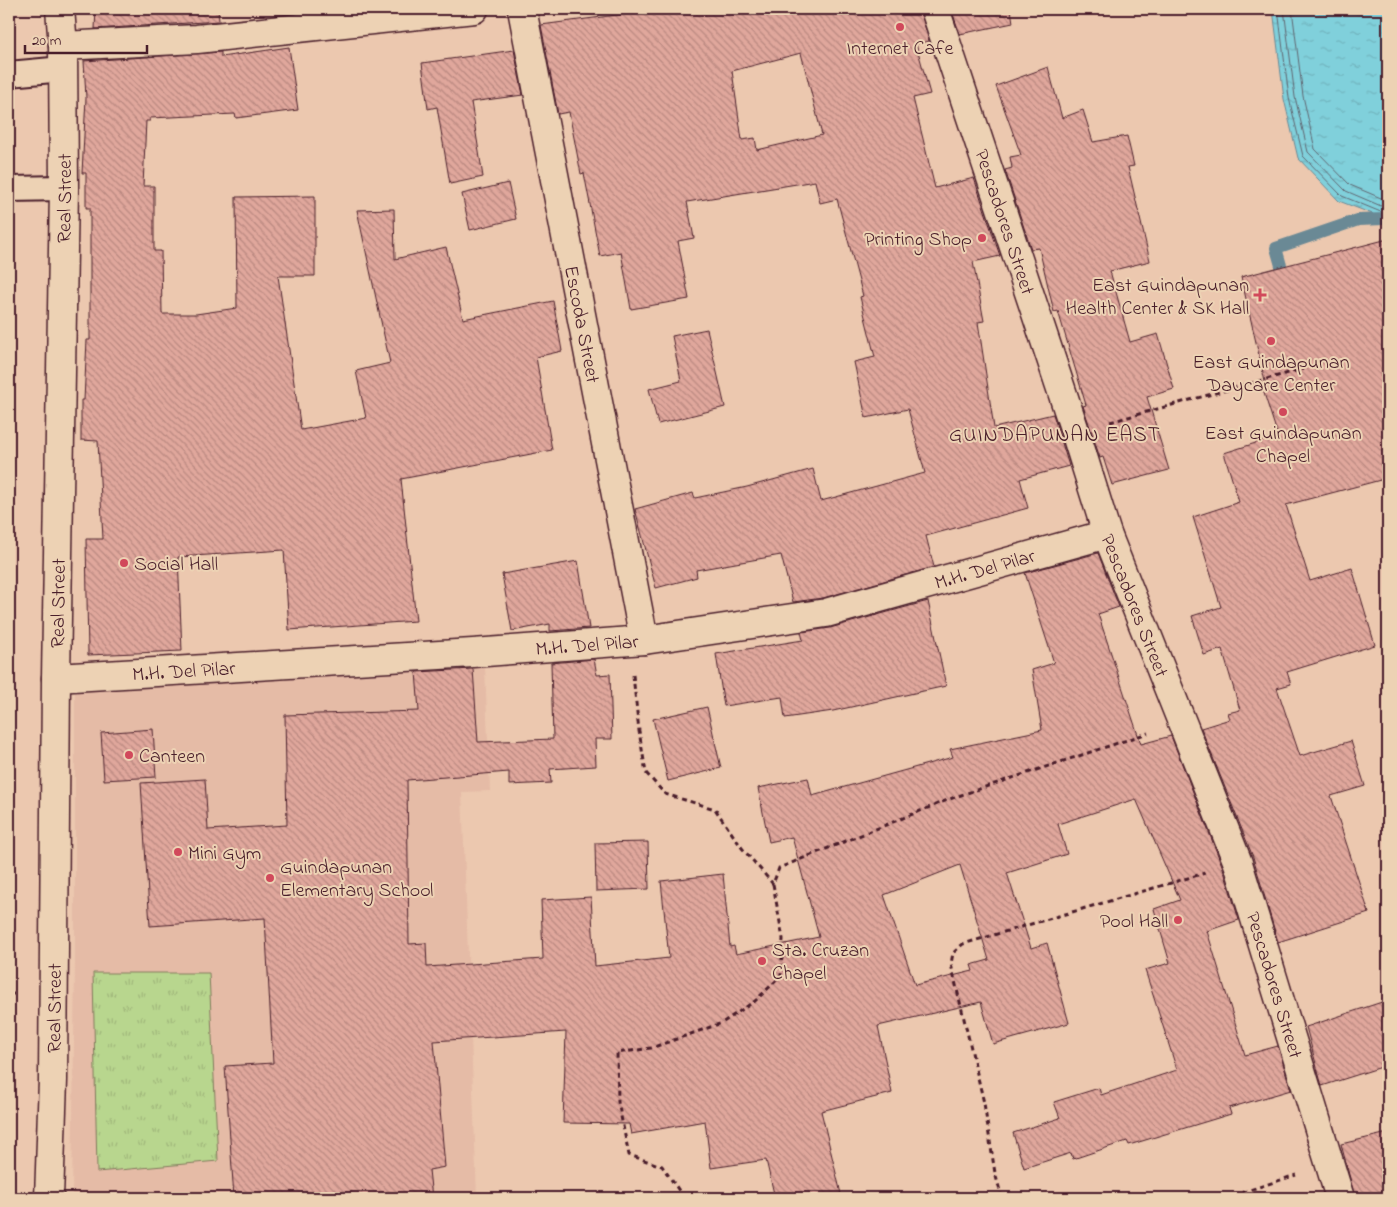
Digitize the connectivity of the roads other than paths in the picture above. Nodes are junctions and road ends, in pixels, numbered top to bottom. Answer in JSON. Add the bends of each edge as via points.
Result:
{"nodes":[{"id":1,"x":60,"y":9,"type":"edge"},
{"id":2,"x":474,"y":9,"type":"edge"},
{"id":3,"x":522,"y":9,"type":"edge"},
{"id":4,"x":935,"y":9,"type":"edge"},
{"id":5,"x":63,"y":58,"type":"junction"},
{"id":6,"x":9,"y":74,"type":"edge"},
{"id":7,"x":64,"y":188,"type":"junction"},
{"id":8,"x":9,"y":189,"type":"edge"},
{"id":9,"x":1107,"y":534,"type":"junction"},
{"id":10,"x":636,"y":640,"type":"junction"},
{"id":11,"x":56,"y":678,"type":"junction"},
{"id":12,"x":49,"y":1198,"type":"edge"},
{"id":13,"x":1340,"y":1198,"type":"edge"}],
"edges":[{"from":1,"to":5,"type":"street","name":"Real Street"},
{"from":2,"to":5,"type":"street","via":[[196,39]]},
{"from":3,"to":10,"type":"street","name":"Escoda Street"},
{"from":4,"to":9,"type":"street","name":"Pescadores Street"},
{"from":5,"to":6,"type":"lane"},
{"from":5,"to":7,"type":"street","name":"Real Street"},
{"from":7,"to":8,"type":"lane"},
{"from":7,"to":11,"type":"street","name":"Real Street"},
{"from":9,"to":10,"type":"street","name":"M.H. Del Pilar","via":[[826,613]]},
{"from":9,"to":13,"type":"street","name":"Pescadores Street","via":[[1238,863]]},
{"from":10,"to":11,"type":"street","name":"M.H. Del Pilar"},
{"from":11,"to":12,"type":"street","name":"Real Street"}]}
